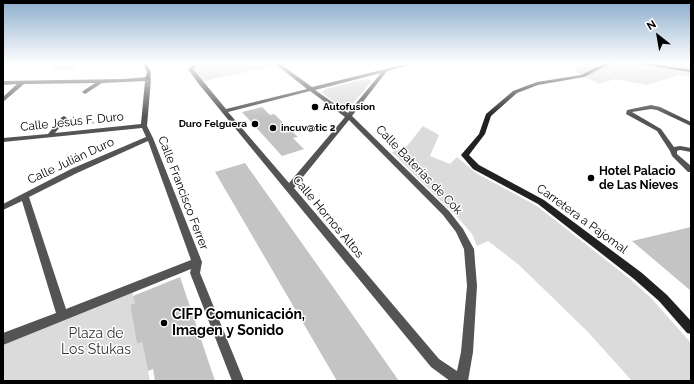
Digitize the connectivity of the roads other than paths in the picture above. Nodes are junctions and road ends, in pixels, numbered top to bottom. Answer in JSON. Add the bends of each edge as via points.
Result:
{"nodes":[{"id":1,"x":100,"y":81,"type":"joint"},
{"id":2,"x":147,"y":81,"type":"edge"},
{"id":3,"x":200,"y":81,"type":"edge"},
{"id":4,"x":300,"y":81,"type":"edge"},
{"id":5,"x":342,"y":81,"type":"edge"},
{"id":6,"x":376,"y":81,"type":"edge"},
{"id":7,"x":554,"y":81,"type":"edge"},
{"id":8,"x":3,"y":82,"type":"edge"},
{"id":9,"x":23,"y":82,"type":"junction"},
{"id":10,"x":311,"y":89,"type":"junction"},
{"id":11,"x":85,"y":92,"type":"dead end"},
{"id":12,"x":3,"y":100,"type":"edge"},
{"id":13,"x":224,"y":111,"type":"junction"},
{"id":14,"x":348,"y":116,"type":"junction"},
{"id":15,"x":64,"y":118,"type":"dead end"},
{"id":16,"x":691,"y":124,"type":"edge"},
{"id":17,"x":144,"y":126,"type":"junction"},
{"id":18,"x":50,"y":135,"type":"junction"},
{"id":19,"x":150,"y":138,"type":"junction"},
{"id":20,"x":3,"y":140,"type":"edge"},
{"id":21,"x":691,"y":150,"type":"edge"},
{"id":22,"x":673,"y":151,"type":"junction"},
{"id":23,"x":691,"y":170,"type":"edge"},
{"id":24,"x":289,"y":189,"type":"junction"},
{"id":25,"x":25,"y":196,"type":"junction"},
{"id":26,"x":3,"y":207,"type":"edge"},
{"id":27,"x":197,"y":262,"type":"junction"},
{"id":28,"x":62,"y":315,"type":"junction"},
{"id":29,"x":689,"y":325,"type":"edge"},
{"id":30,"x":3,"y":338,"type":"edge"},
{"id":31,"x":238,"y":381,"type":"edge"},
{"id":32,"x":461,"y":381,"type":"edge"}],
"edges":[{"from":1,"to":9,"type":"street"},
{"from":1,"to":11,"type":"street"},
{"from":2,"to":17,"type":"street","name":"Calle Francisco Ferrer"},
{"from":3,"to":13,"type":"street","name":"Calle Hornos Altos"},
{"from":4,"to":10,"type":"street","name":"Calle Baterías de Cok"},
{"from":5,"to":10,"type":"street"},
{"from":6,"to":14,"type":"street"},
{"from":7,"to":29,"type":"street","name":"Carretera a Pajomal","via":[[515,92],[492,111],[488,115],[482,134],[465,155],[476,167],[547,206],[638,276]]},
{"from":8,"to":9,"type":"street"},
{"from":9,"to":12,"type":"street"},
{"from":10,"to":13,"type":"street"},
{"from":10,"to":14,"type":"street","name":"Calle Baterías de Cok"},
{"from":13,"to":24,"type":"street","name":"Calle Hornos Altos"},
{"from":14,"to":24,"type":"street"},
{"from":14,"to":32,"type":"street","name":"Calle Baterías de Cok","via":[[446,213],[460,231],[469,249],[472,286],[467,352]]},
{"from":15,"to":18,"type":"street"},
{"from":16,"to":22,"type":"street","via":[[658,108],[629,111],[629,114],[659,130]]},
{"from":17,"to":18,"type":"street","name":"Calle Jesús F. Duro"},
{"from":17,"to":19,"type":"street","name":"Calle Francisco Ferrer"},
{"from":18,"to":20,"type":"street","name":"Calle Jesús F. Duro"},
{"from":19,"to":25,"type":"street","name":"Calle Julián Duro","via":[[74,171]]},
{"from":19,"to":27,"type":"street","name":"Calle Francisco Ferrer"},
{"from":21,"to":22,"type":"street","via":[[680,148]]},
{"from":22,"to":23,"type":"street","via":[[674,155]]},
{"from":24,"to":32,"type":"street","name":"Calle Hornos Altos","via":[[435,363]]},
{"from":25,"to":26,"type":"street","name":"Calle Julián Duro"},
{"from":25,"to":28,"type":"street"},
{"from":27,"to":28,"type":"street"},
{"from":27,"to":31,"type":"street","name":"Calle Francisco Ferrer","via":[[195,274]]},
{"from":28,"to":30,"type":"street"}]}
